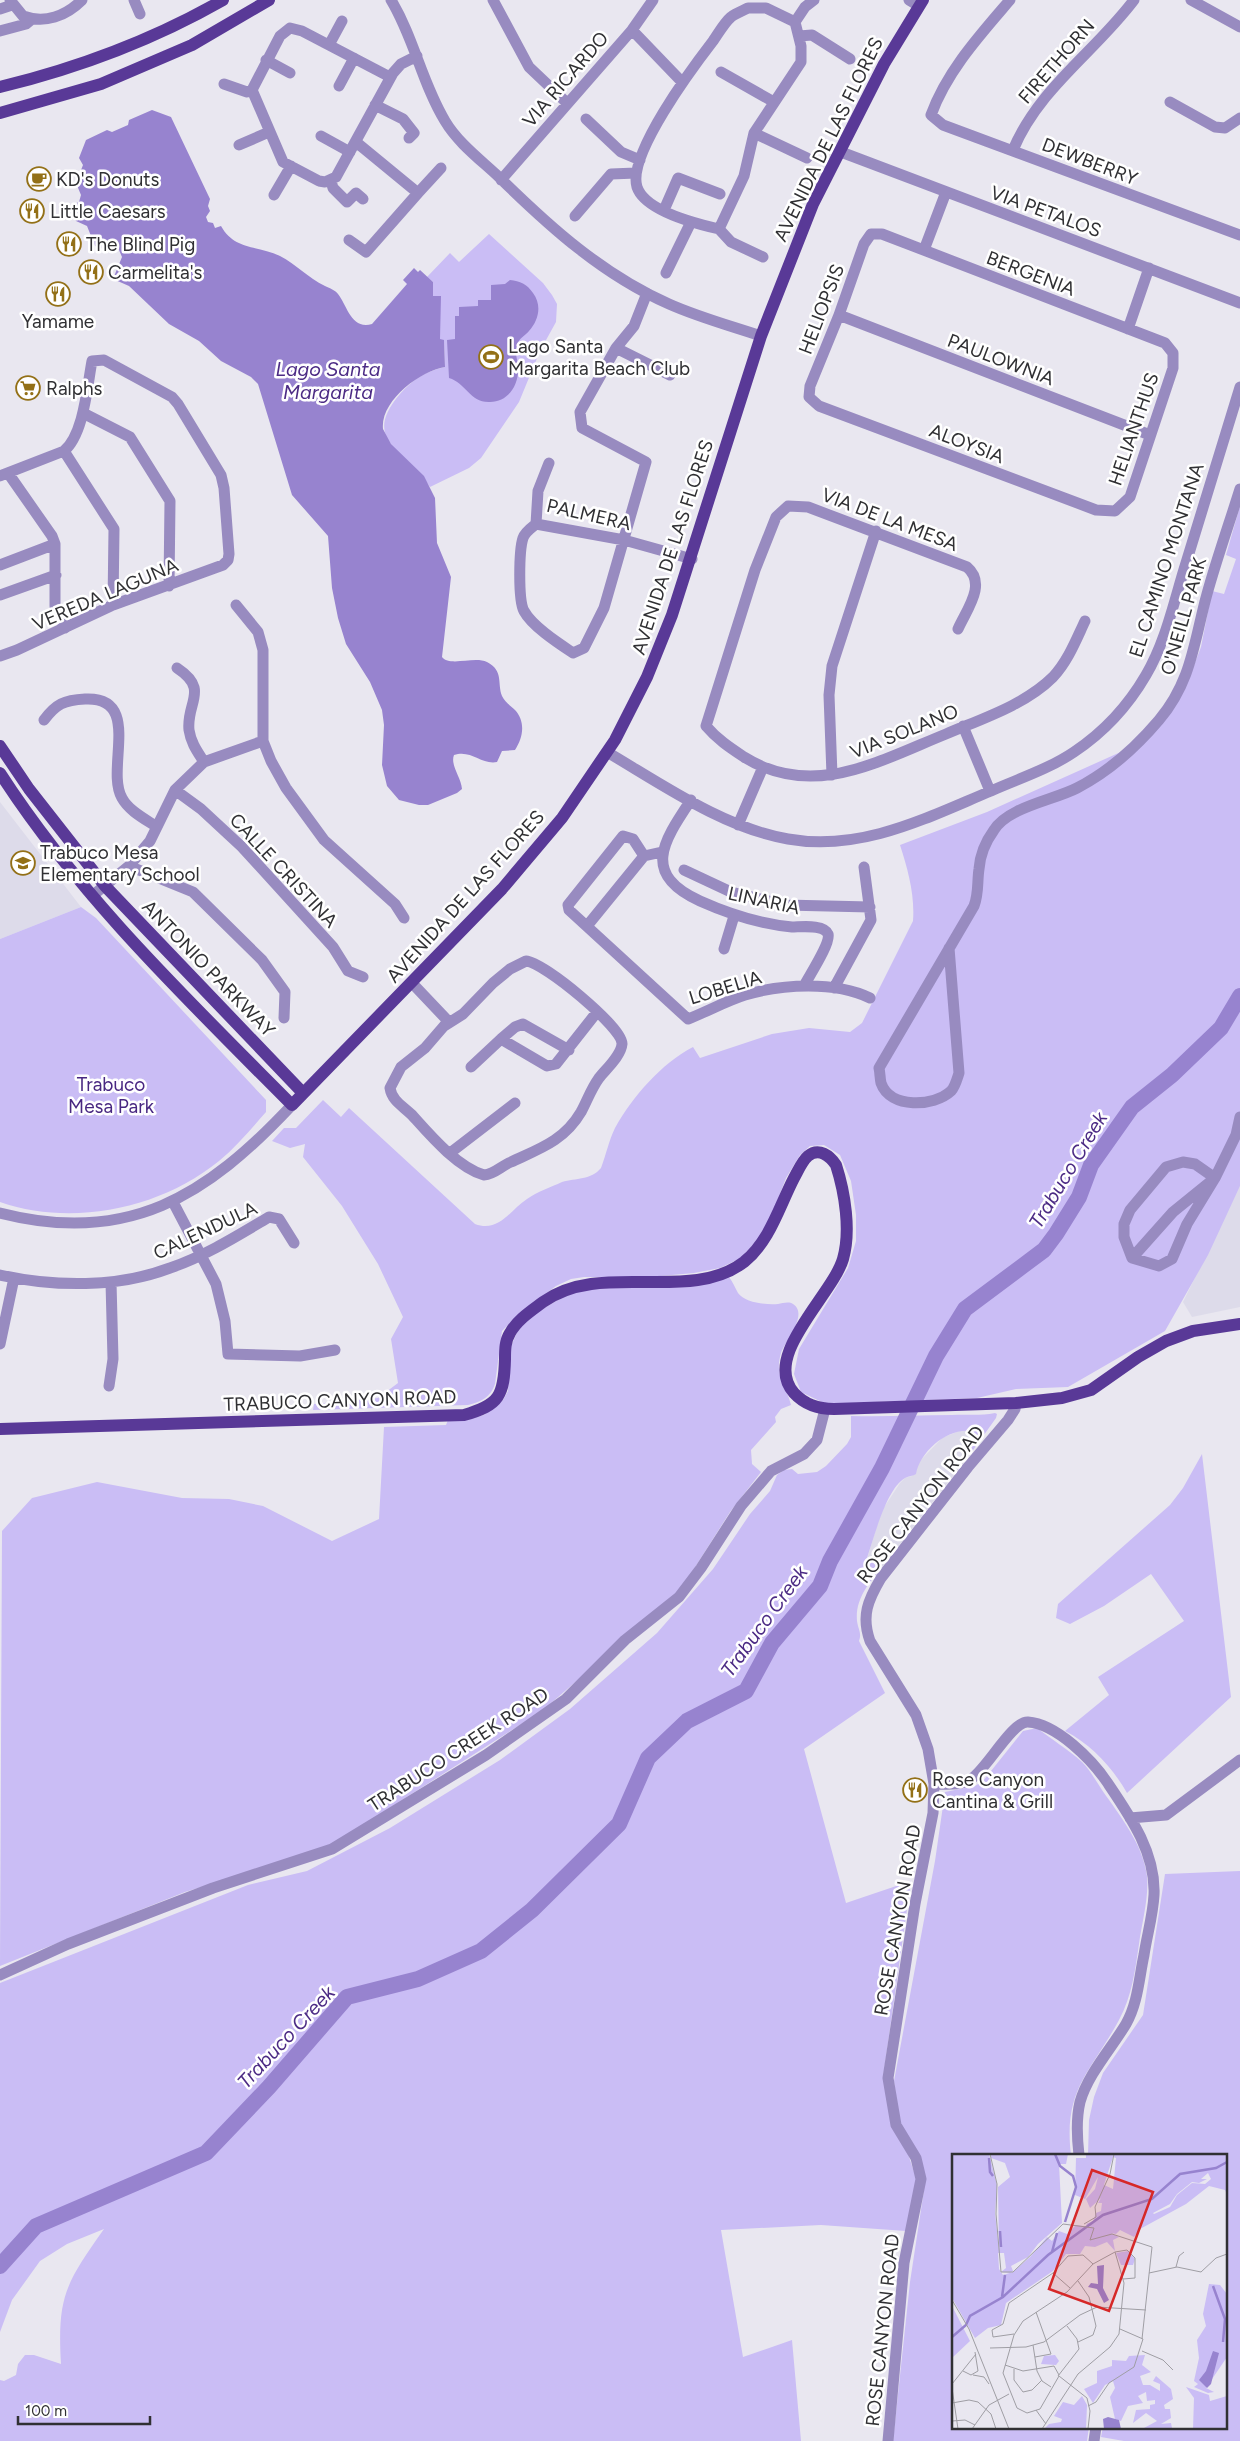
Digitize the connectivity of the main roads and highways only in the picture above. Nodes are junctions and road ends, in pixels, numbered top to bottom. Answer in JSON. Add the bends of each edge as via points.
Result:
{"nodes":[{"id":1,"x":223,"y":0,"type":"edge"},
{"id":2,"x":269,"y":0,"type":"edge"},
{"id":3,"x":917,"y":2,"type":"edge"},
{"id":4,"x":0,"y":87,"type":"edge"},
{"id":5,"x":0,"y":113,"type":"edge"},
{"id":6,"x":0,"y":746,"type":"edge"},
{"id":7,"x":0,"y":773,"type":"edge"},
{"id":8,"x":303,"y":1094,"type":"junction"},
{"id":9,"x":292,"y":1105,"type":"joint"},
{"id":10,"x":1240,"y":1324,"type":"edge"},
{"id":11,"x":0,"y":1430,"type":"edge"}],
"edges":[{"from":1,"to":4,"type":"main road","via":[[184,22],[95,60]]},
{"from":2,"to":5,"type":"main road","via":[[192,46],[101,84]]},
{"from":3,"to":8,"type":"main road","name":"AVENIDA DE LAS FLORES","via":[[813,204],[761,336],[692,559],[653,665],[635,703],[607,752],[562,818],[526,861],[410,986]]},
{"from":6,"to":8,"type":"main road","name":"ANTONIO PARKWAY","via":[[104,886]]},
{"from":7,"to":9,"type":"main road","name":"ANTONIO PARKWAY","via":[[92,896]]},
{"from":8,"to":9,"type":"main road","name":"AVENIDA DE LAS FLORES"},
{"from":10,"to":11,"type":"main road","name":"TRABUCO CANYON ROAD","via":[[1193,1330],[1166,1341],[1090,1390],[1062,1398],[1016,1403],[830,1409],[806,1404],[787,1384],[784,1368],[798,1332],[838,1272],[845,1249],[846,1226],[839,1174],[831,1156],[816,1153],[808,1155],[798,1170],[766,1238],[754,1253],[730,1271],[678,1280],[588,1283],[572,1286],[544,1301],[519,1321],[510,1333],[505,1350],[504,1385],[493,1404],[474,1413]]}]}
